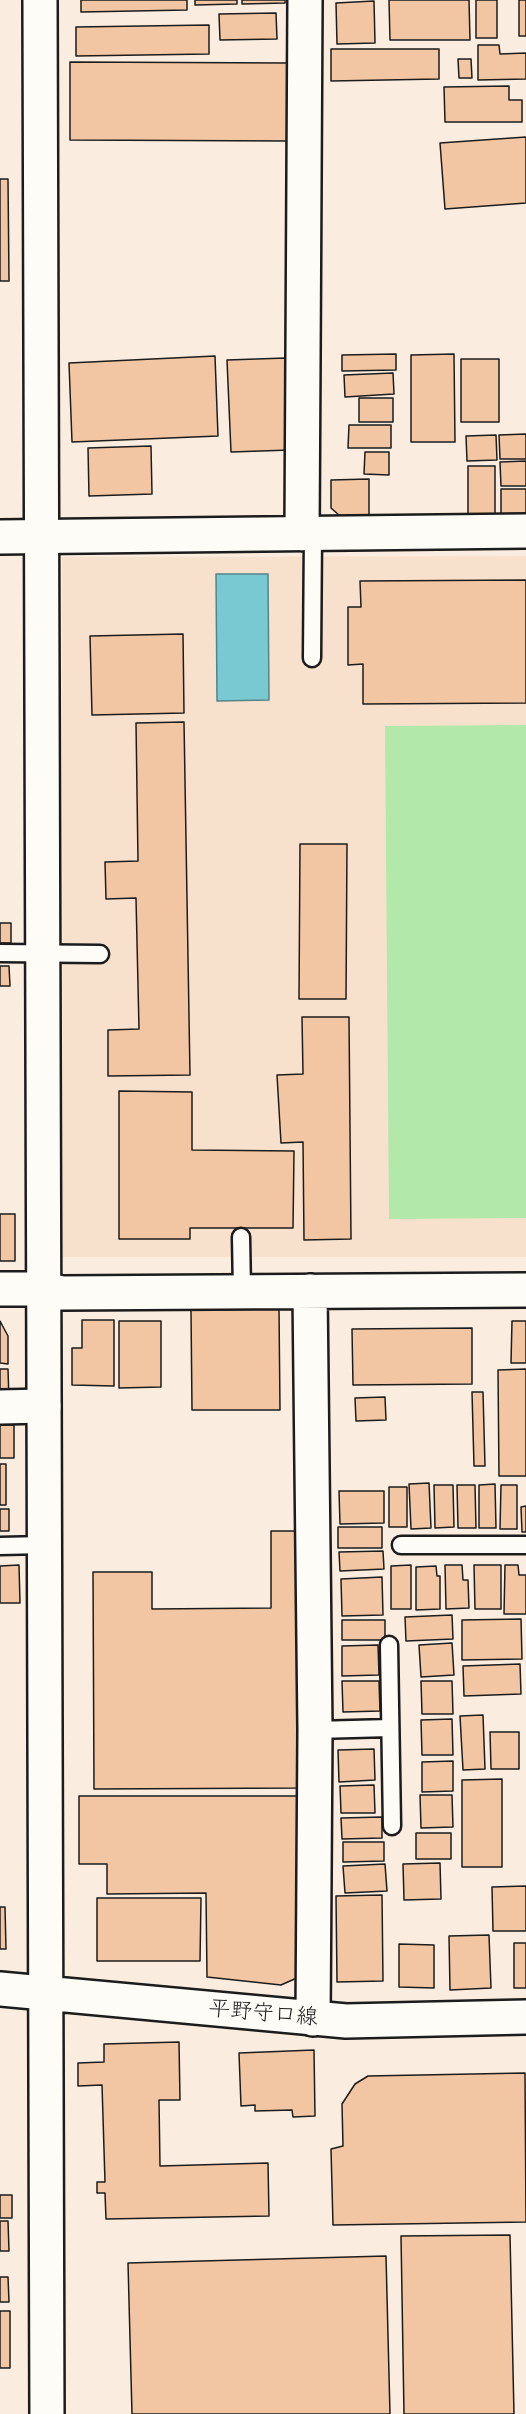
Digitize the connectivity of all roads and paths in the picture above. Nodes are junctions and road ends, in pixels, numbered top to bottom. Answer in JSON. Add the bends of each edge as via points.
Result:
{"nodes":[{"id":1,"x":40,"y":0,"type":"edge"},
{"id":2,"x":305,"y":0,"type":"edge"},
{"id":3,"x":526,"y":531,"type":"edge"},
{"id":4,"x":308,"y":533,"type":"junction"},
{"id":5,"x":40,"y":536,"type":"junction"},
{"id":6,"x":0,"y":537,"type":"edge"},
{"id":7,"x":312,"y":658,"type":"dead end"},
{"id":8,"x":0,"y":954,"type":"edge"},
{"id":9,"x":42,"y":954,"type":"junction"},
{"id":10,"x":100,"y":954,"type":"dead end"},
{"id":11,"x":241,"y":1237,"type":"dead end"},
{"id":12,"x":0,"y":1289,"type":"edge"},
{"id":13,"x":43,"y":1289,"type":"junction"},
{"id":14,"x":526,"y":1290,"type":"edge"},
{"id":15,"x":242,"y":1291,"type":"junction"},
{"id":16,"x":310,"y":1291,"type":"junction"},
{"id":17,"x":44,"y":1406,"type":"junction"},
{"id":18,"x":0,"y":1407,"type":"edge"},
{"id":19,"x":44,"y":1545,"type":"junction"},
{"id":20,"x":401,"y":1545,"type":"dead end"},
{"id":21,"x":526,"y":1545,"type":"edge"},
{"id":22,"x":0,"y":1546,"type":"edge"},
{"id":23,"x":389,"y":1645,"type":"dead end"},
{"id":24,"x":390,"y":1728,"type":"junction"},
{"id":25,"x":315,"y":1730,"type":"junction"},
{"id":26,"x":392,"y":1826,"type":"dead end"},
{"id":27,"x":0,"y":1989,"type":"edge"},
{"id":28,"x":45,"y":1993,"type":"junction"},
{"id":29,"x":526,"y":2017,"type":"edge"},
{"id":30,"x":313,"y":2019,"type":"junction"},
{"id":31,"x":47,"y":2414,"type":"edge"}],
"edges":[{"from":1,"to":5,"type":"street"},
{"from":2,"to":4,"type":"street"},
{"from":3,"to":4,"type":"street"},
{"from":4,"to":5,"type":"street"},
{"from":4,"to":7,"type":"lane"},
{"from":5,"to":6,"type":"street"},
{"from":5,"to":9,"type":"street"},
{"from":8,"to":9,"type":"lane"},
{"from":9,"to":10,"type":"lane"},
{"from":9,"to":13,"type":"street"},
{"from":11,"to":15,"type":"lane"},
{"from":12,"to":13,"type":"street"},
{"from":13,"to":15,"type":"street","via":[[62,1293]]},
{"from":13,"to":17,"type":"street"},
{"from":14,"to":16,"type":"street"},
{"from":15,"to":16,"type":"street"},
{"from":16,"to":25,"type":"street"},
{"from":17,"to":18,"type":"street"},
{"from":17,"to":19,"type":"street"},
{"from":19,"to":22,"type":"lane"},
{"from":19,"to":28,"type":"street"},
{"from":20,"to":21,"type":"lane"},
{"from":23,"to":24,"type":"lane"},
{"from":24,"to":25,"type":"lane"},
{"from":24,"to":26,"type":"lane"},
{"from":25,"to":30,"type":"street"},
{"from":27,"to":28,"type":"street","name":"平野守口線"},
{"from":28,"to":30,"type":"street","name":"平野守口線"},
{"from":28,"to":31,"type":"street"},
{"from":29,"to":30,"type":"street","name":"平野守口線"}]}
